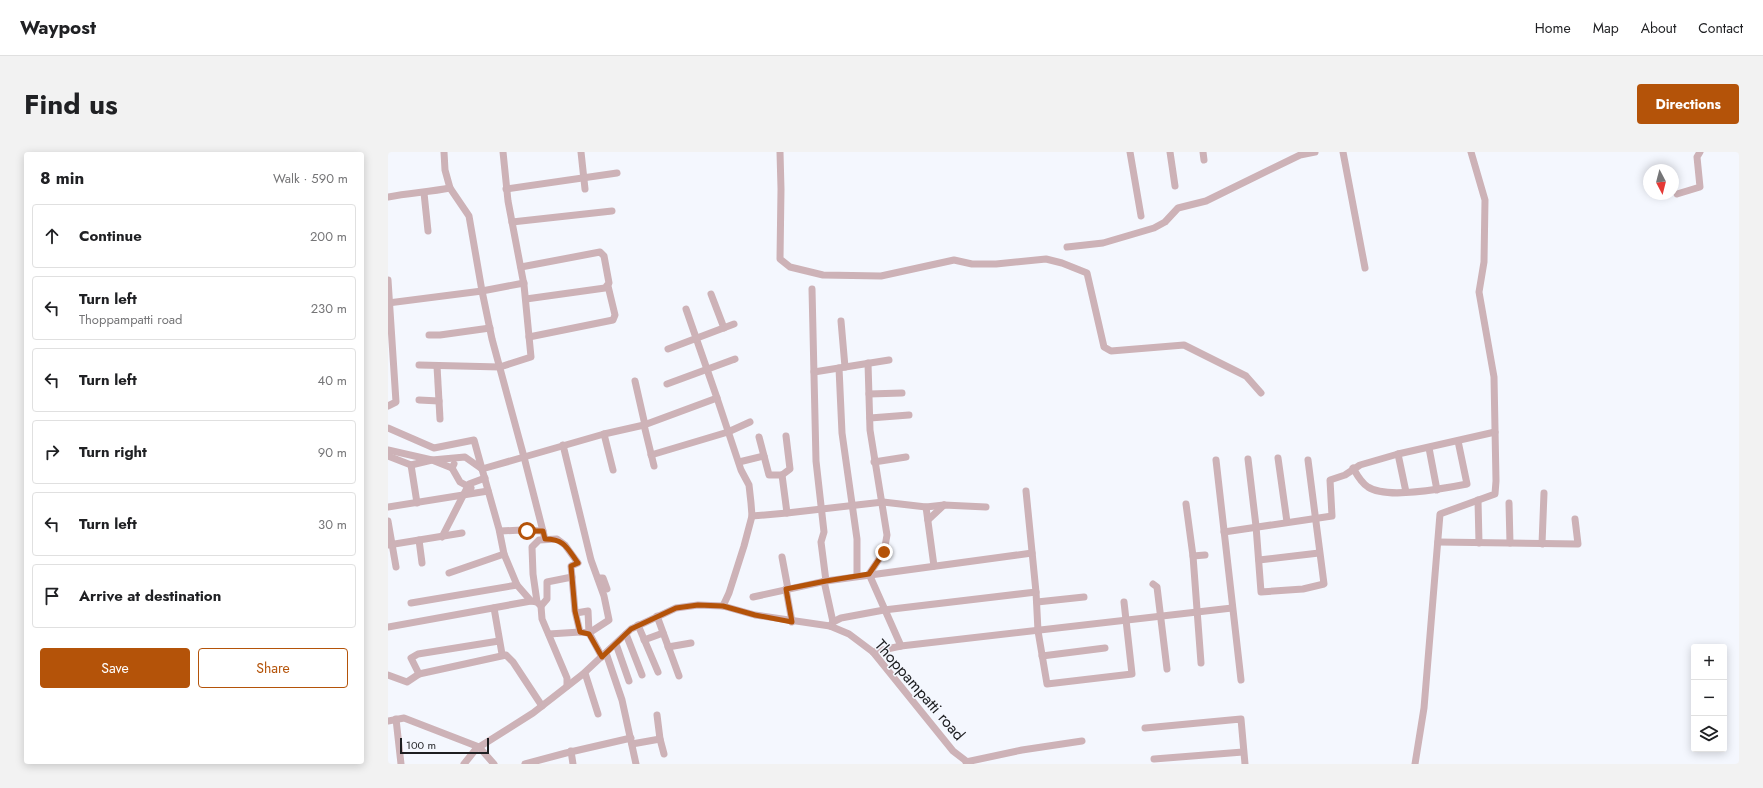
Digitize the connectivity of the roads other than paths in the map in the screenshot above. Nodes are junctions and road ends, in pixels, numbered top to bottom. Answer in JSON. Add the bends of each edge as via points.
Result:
{"nodes":[{"id":1,"x":444,"y":152,"type":"edge"},
{"id":2,"x":502,"y":152,"type":"edge"},
{"id":3,"x":581,"y":152,"type":"edge"},
{"id":4,"x":780,"y":152,"type":"edge"},
{"id":5,"x":1130,"y":152,"type":"edge"},
{"id":6,"x":1170,"y":152,"type":"edge"},
{"id":7,"x":1203,"y":152,"type":"edge"},
{"id":8,"x":1315,"y":152,"type":"edge"},
{"id":9,"x":1342,"y":152,"type":"edge"},
{"id":10,"x":1471,"y":152,"type":"edge"},
{"id":11,"x":1700,"y":152,"type":"edge"},
{"id":12,"x":1204,"y":160,"type":"dead end"},
{"id":13,"x":617,"y":174,"type":"dead end"},
{"id":14,"x":583,"y":177,"type":"junction"},
{"id":15,"x":1175,"y":186,"type":"dead end"},
{"id":16,"x":450,"y":188,"type":"junction"},
{"id":17,"x":506,"y":188,"type":"junction"},
{"id":18,"x":585,"y":189,"type":"dead end"},
{"id":19,"x":424,"y":193,"type":"junction"},
{"id":20,"x":1679,"y":193,"type":"edge"},
{"id":21,"x":388,"y":197,"type":"edge"},
{"id":22,"x":612,"y":210,"type":"dead end"},
{"id":23,"x":1140,"y":216,"type":"dead end"},
{"id":24,"x":512,"y":222,"type":"junction"},
{"id":25,"x":428,"y":231,"type":"dead end"},
{"id":26,"x":1067,"y":247,"type":"dead end"},
{"id":27,"x":521,"y":267,"type":"junction"},
{"id":28,"x":1365,"y":268,"type":"dead end"},
{"id":29,"x":388,"y":280,"type":"edge"},
{"id":30,"x":524,"y":283,"type":"junction"},
{"id":31,"x":608,"y":286,"type":"junction"},
{"id":32,"x":812,"y":289,"type":"dead end"},
{"id":33,"x":482,"y":291,"type":"junction"},
{"id":34,"x":711,"y":294,"type":"dead end"},
{"id":35,"x":526,"y":299,"type":"junction"},
{"id":36,"x":389,"y":303,"type":"edge"},
{"id":37,"x":686,"y":309,"type":"dead end"},
{"id":38,"x":841,"y":321,"type":"dead end"},
{"id":39,"x":734,"y":324,"type":"dead end"},
{"id":40,"x":490,"y":328,"type":"junction"},
{"id":41,"x":724,"y":328,"type":"junction"},
{"id":42,"x":429,"y":335,"type":"dead end"},
{"id":43,"x":529,"y":336,"type":"junction"},
{"id":44,"x":696,"y":338,"type":"junction"},
{"id":45,"x":668,"y":348,"type":"dead end"},
{"id":46,"x":735,"y":359,"type":"dead end"},
{"id":47,"x":889,"y":360,"type":"dead end"},
{"id":48,"x":868,"y":363,"type":"junction"},
{"id":49,"x":420,"y":366,"type":"dead end"},
{"id":50,"x":437,"y":366,"type":"junction"},
{"id":51,"x":500,"y":367,"type":"junction"},
{"id":52,"x":842,"y":368,"type":"junction"},
{"id":53,"x":707,"y":370,"type":"junction"},
{"id":54,"x":814,"y":372,"type":"junction"},
{"id":55,"x":635,"y":381,"type":"dead end"},
{"id":56,"x":667,"y":384,"type":"dead end"},
{"id":57,"x":902,"y":393,"type":"dead end"},
{"id":58,"x":1260,"y":393,"type":"dead end"},
{"id":59,"x":869,"y":394,"type":"junction"},
{"id":60,"x":717,"y":398,"type":"junction"},
{"id":61,"x":419,"y":400,"type":"dead end"},
{"id":62,"x":439,"y":401,"type":"junction"},
{"id":63,"x":388,"y":406,"type":"edge"},
{"id":64,"x":909,"y":415,"type":"dead end"},
{"id":65,"x":870,"y":418,"type":"junction"},
{"id":66,"x":440,"y":419,"type":"dead end"},
{"id":67,"x":750,"y":422,"type":"dead end"},
{"id":68,"x":645,"y":425,"type":"junction"},
{"id":69,"x":388,"y":428,"type":"edge"},
{"id":70,"x":728,"y":432,"type":"junction"},
{"id":71,"x":1495,"y":432,"type":"junction"},
{"id":72,"x":604,"y":434,"type":"junction"},
{"id":73,"x":786,"y":436,"type":"dead end"},
{"id":74,"x":759,"y":437,"type":"dead end"},
{"id":75,"x":1458,"y":441,"type":"junction"},
{"id":76,"x":563,"y":445,"type":"junction"},
{"id":77,"x":1429,"y":448,"type":"junction"},
{"id":78,"x":388,"y":450,"type":"edge"},
{"id":79,"x":1398,"y":454,"type":"junction"},
{"id":80,"x":651,"y":455,"type":"junction"},
{"id":81,"x":388,"y":456,"type":"edge"},
{"id":82,"x":764,"y":456,"type":"junction"},
{"id":83,"x":524,"y":457,"type":"junction"},
{"id":84,"x":906,"y":457,"type":"dead end"},
{"id":85,"x":458,"y":458,"type":"junction"},
{"id":86,"x":1278,"y":458,"type":"dead end"},
{"id":87,"x":1248,"y":459,"type":"dead end"},
{"id":88,"x":432,"y":460,"type":"junction"},
{"id":89,"x":1216,"y":460,"type":"dead end"},
{"id":90,"x":1308,"y":460,"type":"dead end"},
{"id":91,"x":738,"y":462,"type":"junction"},
{"id":92,"x":874,"y":462,"type":"junction"},
{"id":93,"x":411,"y":465,"type":"junction"},
{"id":94,"x":654,"y":466,"type":"dead end"},
{"id":95,"x":452,"y":468,"type":"junction"},
{"id":96,"x":1353,"y":468,"type":"junction"},
{"id":97,"x":482,"y":469,"type":"junction"},
{"id":98,"x":613,"y":470,"type":"dead end"},
{"id":99,"x":782,"y":475,"type":"junction"},
{"id":100,"x":485,"y":478,"type":"junction"},
{"id":101,"x":468,"y":485,"type":"junction"},
{"id":102,"x":1437,"y":490,"type":"junction"},
{"id":103,"x":488,"y":491,"type":"junction"},
{"id":104,"x":1026,"y":491,"type":"dead end"},
{"id":105,"x":478,"y":492,"type":"junction"},
{"id":106,"x":1406,"y":492,"type":"junction"},
{"id":107,"x":1544,"y":493,"type":"dead end"},
{"id":108,"x":463,"y":495,"type":"junction"},
{"id":109,"x":1478,"y":500,"type":"junction"},
{"id":110,"x":883,"y":502,"type":"junction"},
{"id":111,"x":417,"y":503,"type":"junction"},
{"id":112,"x":1509,"y":503,"type":"dead end"},
{"id":113,"x":1186,"y":504,"type":"dead end"},
{"id":114,"x":944,"y":505,"type":"junction"},
{"id":115,"x":854,"y":506,"type":"junction"},
{"id":116,"x":926,"y":507,"type":"junction"},
{"id":117,"x":986,"y":507,"type":"dead end"},
{"id":118,"x":388,"y":508,"type":"edge"},
{"id":119,"x":822,"y":509,"type":"junction"},
{"id":120,"x":787,"y":513,"type":"junction"},
{"id":121,"x":752,"y":516,"type":"junction"},
{"id":122,"x":1315,"y":518,"type":"junction"},
{"id":123,"x":1576,"y":519,"type":"dead end"},
{"id":124,"x":928,"y":520,"type":"junction"},
{"id":125,"x":388,"y":522,"type":"edge"},
{"id":126,"x":1287,"y":522,"type":"junction"},
{"id":127,"x":1256,"y":526,"type":"junction"},
{"id":128,"x":500,"y":530,"type":"junction"},
{"id":129,"x":543,"y":531,"type":"junction"},
{"id":130,"x":1224,"y":532,"type":"junction"},
{"id":131,"x":462,"y":533,"type":"dead end"},
{"id":132,"x":442,"y":537,"type":"junction"},
{"id":133,"x":545,"y":539,"type":"junction"},
{"id":134,"x":419,"y":540,"type":"junction"},
{"id":135,"x":1438,"y":542,"type":"junction"},
{"id":136,"x":1479,"y":543,"type":"junction"},
{"id":137,"x":1510,"y":543,"type":"junction"},
{"id":138,"x":1542,"y":544,"type":"junction"},
{"id":139,"x":390,"y":545,"type":"edge"},
{"id":140,"x":1032,"y":553,"type":"junction"},
{"id":141,"x":504,"y":554,"type":"junction"},
{"id":142,"x":1319,"y":554,"type":"junction"},
{"id":143,"x":1205,"y":555,"type":"dead end"},
{"id":144,"x":1193,"y":556,"type":"junction"},
{"id":145,"x":782,"y":557,"type":"dead end"},
{"id":146,"x":591,"y":560,"type":"junction"},
{"id":147,"x":1259,"y":560,"type":"junction"},
{"id":148,"x":578,"y":563,"type":"junction"},
{"id":149,"x":422,"y":564,"type":"dead end"},
{"id":150,"x":934,"y":566,"type":"junction"},
{"id":151,"x":396,"y":567,"type":"dead end"},
{"id":152,"x":449,"y":573,"type":"dead end"},
{"id":153,"x":869,"y":574,"type":"junction"},
{"id":154,"x":857,"y":576,"type":"junction"},
{"id":155,"x":572,"y":577,"type":"junction"},
{"id":156,"x":598,"y":578,"type":"junction"},
{"id":157,"x":825,"y":581,"type":"junction"},
{"id":158,"x":1153,"y":584,"type":"dead end"},
{"id":159,"x":517,"y":586,"type":"junction"},
{"id":160,"x":607,"y":589,"type":"dead end"},
{"id":161,"x":787,"y":589,"type":"junction"},
{"id":162,"x":1036,"y":592,"type":"junction"},
{"id":163,"x":753,"y":597,"type":"dead end"},
{"id":164,"x":1084,"y":598,"type":"dead end"},
{"id":165,"x":1037,"y":602,"type":"junction"},
{"id":166,"x":1124,"y":602,"type":"dead end"},
{"id":167,"x":411,"y":603,"type":"dead end"},
{"id":168,"x":536,"y":603,"type":"junction"},
{"id":169,"x":723,"y":606,"type":"junction"},
{"id":170,"x":494,"y":608,"type":"junction"},
{"id":171,"x":1232,"y":608,"type":"junction"},
{"id":172,"x":884,"y":610,"type":"junction"},
{"id":173,"x":1197,"y":612,"type":"junction"},
{"id":174,"x":576,"y":613,"type":"junction"},
{"id":175,"x":657,"y":616,"type":"junction"},
{"id":176,"x":1160,"y":616,"type":"junction"},
{"id":177,"x":1126,"y":621,"type":"junction"},
{"id":178,"x":792,"y":622,"type":"junction"},
{"id":179,"x":831,"y":624,"type":"junction"},
{"id":180,"x":638,"y":625,"type":"junction"},
{"id":181,"x":388,"y":627,"type":"edge"},
{"id":182,"x":1038,"y":631,"type":"junction"},
{"id":183,"x":580,"y":632,"type":"junction"},
{"id":184,"x":589,"y":633,"type":"junction"},
{"id":185,"x":663,"y":633,"type":"junction"},
{"id":186,"x":549,"y":634,"type":"junction"},
{"id":187,"x":626,"y":634,"type":"junction"},
{"id":188,"x":644,"y":640,"type":"junction"},
{"id":189,"x":499,"y":641,"type":"junction"},
{"id":190,"x":691,"y":643,"type":"dead end"},
{"id":191,"x":616,"y":644,"type":"junction"},
{"id":192,"x":901,"y":646,"type":"junction"},
{"id":193,"x":668,"y":647,"type":"junction"},
{"id":194,"x":1105,"y":648,"type":"dead end"},
{"id":195,"x":873,"y":652,"type":"junction"},
{"id":196,"x":502,"y":654,"type":"junction"},
{"id":197,"x":604,"y":655,"type":"junction"},
{"id":198,"x":1042,"y":656,"type":"junction"},
{"id":199,"x":1201,"y":663,"type":"dead end"},
{"id":200,"x":1167,"y":669,"type":"dead end"},
{"id":201,"x":658,"y":672,"type":"dead end"},
{"id":202,"x":585,"y":673,"type":"junction"},
{"id":203,"x":419,"y":674,"type":"junction"},
{"id":204,"x":388,"y":675,"type":"edge"},
{"id":205,"x":642,"y":675,"type":"dead end"},
{"id":206,"x":679,"y":676,"type":"dead end"},
{"id":207,"x":1241,"y":680,"type":"dead end"},
{"id":208,"x":629,"y":681,"type":"dead end"},
{"id":209,"x":567,"y":686,"type":"junction"},
{"id":210,"x":542,"y":706,"type":"junction"},
{"id":211,"x":598,"y":714,"type":"dead end"},
{"id":212,"x":657,"y":714,"type":"dead end"},
{"id":213,"x":396,"y":720,"type":"junction"},
{"id":214,"x":388,"y":721,"type":"edge"},
{"id":215,"x":1145,"y":728,"type":"dead end"},
{"id":216,"x":660,"y":740,"type":"junction"},
{"id":217,"x":632,"y":741,"type":"junction"},
{"id":218,"x":1082,"y":741,"type":"dead end"},
{"id":219,"x":480,"y":747,"type":"junction"},
{"id":220,"x":571,"y":751,"type":"junction"},
{"id":221,"x":1243,"y":752,"type":"junction"},
{"id":222,"x":664,"y":754,"type":"dead end"},
{"id":223,"x":1154,"y":759,"type":"dead end"},
{"id":224,"x":968,"y":763,"type":"edge"},
{"id":225,"x":401,"y":764,"type":"edge"},
{"id":226,"x":464,"y":764,"type":"edge"},
{"id":227,"x":494,"y":764,"type":"edge"},
{"id":228,"x":525,"y":764,"type":"edge"},
{"id":229,"x":573,"y":764,"type":"edge"},
{"id":230,"x":636,"y":764,"type":"edge"},
{"id":231,"x":1244,"y":764,"type":"edge"},
{"id":232,"x":1415,"y":764,"type":"edge"}],
"edges":[{"from":1,"to":16,"type":"street"},
{"from":2,"to":17,"type":"street"},
{"from":3,"to":14,"type":"street"},
{"from":4,"to":58,"type":"street","via":[[780,259],[790,267],[823,275],[881,276],[954,260],[972,264],[1046,259],[1062,262],[1087,273],[1104,347],[1112,351],[1184,345],[1246,376]]},
{"from":5,"to":23,"type":"street"},
{"from":6,"to":15,"type":"street"},
{"from":7,"to":12,"type":"street"},
{"from":8,"to":26,"type":"street","via":[[1300,155],[1206,201],[1178,208],[1165,222],[1154,228],[1103,243]]},
{"from":9,"to":28,"type":"street"},
{"from":10,"to":71,"type":"street","via":[[1485,200],[1484,262],[1479,292],[1494,377]]},
{"from":11,"to":20,"type":"street","via":[[1697,157],[1700,187]]},
{"from":13,"to":14,"type":"street"},
{"from":14,"to":17,"type":"street"},
{"from":14,"to":18,"type":"street"},
{"from":16,"to":19,"type":"street"},
{"from":16,"to":33,"type":"street","via":[[469,216]]},
{"from":17,"to":24,"type":"street"},
{"from":19,"to":21,"type":"street"},
{"from":19,"to":25,"type":"street"},
{"from":22,"to":24,"type":"street"},
{"from":24,"to":27,"type":"street"},
{"from":27,"to":30,"type":"street"},
{"from":27,"to":31,"type":"street","via":[[600,252],[604,256]]},
{"from":29,"to":36,"type":"street"},
{"from":30,"to":33,"type":"street"},
{"from":30,"to":35,"type":"street"},
{"from":31,"to":35,"type":"street"},
{"from":31,"to":43,"type":"street","via":[[614,315],[612,320]]},
{"from":32,"to":54,"type":"street"},
{"from":33,"to":36,"type":"street"},
{"from":33,"to":40,"type":"street"},
{"from":34,"to":41,"type":"street"},
{"from":35,"to":43,"type":"street"},
{"from":36,"to":63,"type":"street","via":[[396,402]]},
{"from":37,"to":44,"type":"street"},
{"from":38,"to":52,"type":"street"},
{"from":39,"to":41,"type":"street"},
{"from":40,"to":42,"type":"street"},
{"from":40,"to":51,"type":"street"},
{"from":41,"to":44,"type":"street"},
{"from":43,"to":51,"type":"street","via":[[531,357]]},
{"from":44,"to":45,"type":"street"},
{"from":44,"to":53,"type":"street"},
{"from":46,"to":53,"type":"street"},
{"from":47,"to":48,"type":"street"},
{"from":48,"to":52,"type":"street"},
{"from":48,"to":59,"type":"street"},
{"from":49,"to":50,"type":"street"},
{"from":50,"to":51,"type":"street"},
{"from":50,"to":62,"type":"street"},
{"from":51,"to":83,"type":"street"},
{"from":52,"to":54,"type":"street"},
{"from":52,"to":115,"type":"street","via":[[842,433]]},
{"from":53,"to":56,"type":"street"},
{"from":53,"to":60,"type":"street"},
{"from":54,"to":119,"type":"street","via":[[816,461]]},
{"from":55,"to":68,"type":"street"},
{"from":57,"to":59,"type":"street"},
{"from":59,"to":65,"type":"street"},
{"from":60,"to":68,"type":"street"},
{"from":60,"to":70,"type":"street"},
{"from":61,"to":62,"type":"street"},
{"from":62,"to":66,"type":"street"},
{"from":64,"to":65,"type":"street"},
{"from":65,"to":92,"type":"street"},
{"from":67,"to":70,"type":"street"},
{"from":68,"to":72,"type":"street"},
{"from":68,"to":80,"type":"street"},
{"from":69,"to":97,"type":"street","via":[[434,448],[474,440]]},
{"from":70,"to":80,"type":"street"},
{"from":70,"to":91,"type":"street"},
{"from":71,"to":75,"type":"street"},
{"from":71,"to":109,"type":"street","via":[[1494,494]]},
{"from":72,"to":76,"type":"street"},
{"from":72,"to":98,"type":"street"},
{"from":73,"to":99,"type":"street","via":[[790,469]]},
{"from":74,"to":82,"type":"street"},
{"from":75,"to":77,"type":"street"},
{"from":75,"to":102,"type":"street","via":[[1467,484]]},
{"from":76,"to":83,"type":"street"},
{"from":76,"to":146,"type":"street"},
{"from":77,"to":79,"type":"street"},
{"from":77,"to":102,"type":"street"},
{"from":78,"to":88,"type":"street"},
{"from":79,"to":96,"type":"street"},
{"from":79,"to":106,"type":"street"},
{"from":80,"to":94,"type":"street"},
{"from":81,"to":93,"type":"street"},
{"from":82,"to":91,"type":"street"},
{"from":82,"to":99,"type":"street","via":[[768,475]]},
{"from":83,"to":97,"type":"street"},
{"from":83,"to":129,"type":"street"},
{"from":84,"to":92,"type":"street"},
{"from":85,"to":88,"type":"street"},
{"from":85,"to":95,"type":"street"},
{"from":85,"to":97,"type":"street","via":[[465,457]]},
{"from":86,"to":126,"type":"street"},
{"from":87,"to":127,"type":"street"},
{"from":88,"to":93,"type":"street"},
{"from":88,"to":95,"type":"street"},
{"from":89,"to":130,"type":"street"},
{"from":90,"to":122,"type":"street"},
{"from":91,"to":121,"type":"street","via":[[749,485]]},
{"from":92,"to":110,"type":"street"},
{"from":93,"to":111,"type":"street"},
{"from":95,"to":101,"type":"street","via":[[460,482]]},
{"from":96,"to":106,"type":"street","via":[[1369,488],[1380,492]]},
{"from":96,"to":122,"type":"street","via":[[1345,475],[1330,480],[1332,516]]},
{"from":97,"to":100,"type":"street"},
{"from":99,"to":120,"type":"street"},
{"from":100,"to":101,"type":"street"},
{"from":100,"to":103,"type":"street"},
{"from":101,"to":105,"type":"street"},
{"from":101,"to":108,"type":"street"},
{"from":102,"to":106,"type":"street"},
{"from":103,"to":105,"type":"street"},
{"from":103,"to":128,"type":"street"},
{"from":104,"to":140,"type":"street"},
{"from":105,"to":108,"type":"street"},
{"from":107,"to":138,"type":"street"},
{"from":108,"to":111,"type":"street"},
{"from":108,"to":132,"type":"street"},
{"from":109,"to":135,"type":"street","via":[[1440,514]]},
{"from":109,"to":136,"type":"street"},
{"from":110,"to":115,"type":"street"},
{"from":110,"to":116,"type":"street"},
{"from":110,"to":153,"type":"street","via":[[887,535],[884,552]]},
{"from":111,"to":118,"type":"street"},
{"from":112,"to":137,"type":"street"},
{"from":113,"to":144,"type":"street"},
{"from":114,"to":116,"type":"street"},
{"from":114,"to":117,"type":"street"},
{"from":114,"to":124,"type":"street"},
{"from":115,"to":119,"type":"street"},
{"from":115,"to":154,"type":"street","via":[[858,539]]},
{"from":116,"to":124,"type":"street"},
{"from":119,"to":120,"type":"street"},
{"from":119,"to":157,"type":"street","via":[[824,532],[821,542]]},
{"from":120,"to":121,"type":"street"},
{"from":121,"to":169,"type":"street","via":[[729,594]]},
{"from":122,"to":126,"type":"street"},
{"from":122,"to":142,"type":"street"},
{"from":123,"to":138,"type":"street","via":[[1578,544]]},
{"from":124,"to":150,"type":"street"},
{"from":125,"to":139,"type":"street"},
{"from":126,"to":127,"type":"street"},
{"from":127,"to":130,"type":"street"},
{"from":127,"to":147,"type":"street"},
{"from":128,"to":129,"type":"street"},
{"from":128,"to":141,"type":"street"},
{"from":129,"to":133,"type":"street"},
{"from":130,"to":171,"type":"street"},
{"from":131,"to":132,"type":"street"},
{"from":132,"to":134,"type":"street"},
{"from":133,"to":148,"type":"street","via":[[557,539],[565,545]]},
{"from":133,"to":168,"type":"street","via":[[539,540],[532,547]]},
{"from":134,"to":139,"type":"street"},
{"from":134,"to":149,"type":"street"},
{"from":135,"to":136,"type":"street"},
{"from":135,"to":232,"type":"street","via":[[1424,708]]},
{"from":136,"to":137,"type":"street"},
{"from":137,"to":138,"type":"street"},
{"from":139,"to":151,"type":"street"},
{"from":140,"to":150,"type":"street"},
{"from":140,"to":162,"type":"street"},
{"from":141,"to":152,"type":"street"},
{"from":141,"to":159,"type":"street"},
{"from":142,"to":147,"type":"street"},
{"from":142,"to":147,"type":"street","via":[[1324,584],[1303,589],[1261,592]]},
{"from":143,"to":144,"type":"street"},
{"from":144,"to":173,"type":"street"},
{"from":145,"to":161,"type":"street"},
{"from":146,"to":148,"type":"street"},
{"from":146,"to":156,"type":"street"},
{"from":148,"to":155,"type":"street","via":[[571,566]]},
{"from":150,"to":153,"type":"street"},
{"from":153,"to":154,"type":"street"},
{"from":153,"to":172,"type":"street"},
{"from":154,"to":157,"type":"street"},
{"from":155,"to":168,"type":"street","via":[[547,582],[547,599]]},
{"from":155,"to":174,"type":"street"},
{"from":156,"to":160,"type":"street","via":[[604,578]]},
{"from":156,"to":184,"type":"street","via":[[609,620]]},
{"from":157,"to":161,"type":"street"},
{"from":157,"to":179,"type":"street"},
{"from":158,"to":176,"type":"street","via":[[1157,587]]},
{"from":159,"to":167,"type":"street"},
{"from":159,"to":168,"type":"street"},
{"from":161,"to":163,"type":"street"},
{"from":161,"to":178,"type":"street"},
{"from":162,"to":165,"type":"street"},
{"from":162,"to":172,"type":"street"},
{"from":164,"to":165,"type":"street"},
{"from":165,"to":182,"type":"street"},
{"from":166,"to":177,"type":"street"},
{"from":168,"to":170,"type":"street"},
{"from":168,"to":186,"type":"street"},
{"from":169,"to":175,"type":"street","name":"Thoppampatti road","via":[[698,605],[676,608]]},
{"from":169,"to":178,"type":"street","name":"Thoppampatti road"},
{"from":170,"to":181,"type":"street"},
{"from":170,"to":189,"type":"street"},
{"from":171,"to":173,"type":"street"},
{"from":171,"to":207,"type":"street"},
{"from":172,"to":179,"type":"street","via":[[841,618]]},
{"from":172,"to":192,"type":"street"},
{"from":173,"to":176,"type":"street"},
{"from":173,"to":199,"type":"street"},
{"from":174,"to":183,"type":"street"},
{"from":174,"to":184,"type":"street","via":[[588,612]]},
{"from":175,"to":180,"type":"street","name":"Thoppampatti road"},
{"from":175,"to":185,"type":"street"},
{"from":176,"to":177,"type":"street"},
{"from":176,"to":200,"type":"street"},
{"from":177,"to":182,"type":"street"},
{"from":177,"to":198,"type":"street","via":[[1132,674],[1047,684]]},
{"from":178,"to":179,"type":"street","name":"Thoppampatti road"},
{"from":179,"to":195,"type":"street","name":"Thoppampatti road"},
{"from":180,"to":187,"type":"street","name":"Thoppampatti road"},
{"from":180,"to":188,"type":"street"},
{"from":182,"to":192,"type":"street"},
{"from":182,"to":198,"type":"street"},
{"from":183,"to":184,"type":"street"},
{"from":183,"to":186,"type":"street"},
{"from":184,"to":197,"type":"street"},
{"from":185,"to":188,"type":"street"},
{"from":185,"to":193,"type":"street"},
{"from":186,"to":209,"type":"street","via":[[567,678]]},
{"from":187,"to":191,"type":"street","name":"Thoppampatti road"},
{"from":187,"to":205,"type":"street"},
{"from":188,"to":201,"type":"street"},
{"from":189,"to":196,"type":"street"},
{"from":189,"to":203,"type":"street","via":[[418,654],[412,658]]},
{"from":190,"to":193,"type":"street"},
{"from":191,"to":197,"type":"street","name":"Thoppampatti road"},
{"from":191,"to":208,"type":"street"},
{"from":192,"to":195,"type":"street"},
{"from":193,"to":206,"type":"street"},
{"from":194,"to":198,"type":"street"},
{"from":195,"to":224,"type":"street","name":"Thoppampatti road","via":[[953,751]]},
{"from":196,"to":203,"type":"street"},
{"from":196,"to":210,"type":"street","via":[[506,654],[513,662]]},
{"from":197,"to":202,"type":"street","name":"Thoppampatti road"},
{"from":197,"to":217,"type":"street","via":[[622,700]]},
{"from":202,"to":209,"type":"street","name":"Thoppampatti road"},
{"from":202,"to":211,"type":"street"},
{"from":203,"to":204,"type":"street","via":[[407,682]]},
{"from":209,"to":210,"type":"street","name":"Thoppampatti road"},
{"from":210,"to":219,"type":"street","name":"Thoppampatti road"},
{"from":212,"to":216,"type":"street"},
{"from":213,"to":214,"type":"street"},
{"from":213,"to":219,"type":"street","via":[[404,718],[417,722]]},
{"from":213,"to":225,"type":"street"},
{"from":215,"to":221,"type":"street","via":[[1241,719]]},
{"from":216,"to":217,"type":"street"},
{"from":216,"to":222,"type":"street"},
{"from":217,"to":220,"type":"street"},
{"from":217,"to":230,"type":"street"},
{"from":218,"to":224,"type":"street","via":[[1022,750]]},
{"from":219,"to":226,"type":"street","name":"Thoppampatti road"},
{"from":219,"to":227,"type":"street"},
{"from":220,"to":228,"type":"street"},
{"from":220,"to":229,"type":"street"},
{"from":221,"to":223,"type":"street"},
{"from":221,"to":231,"type":"street"}]}
